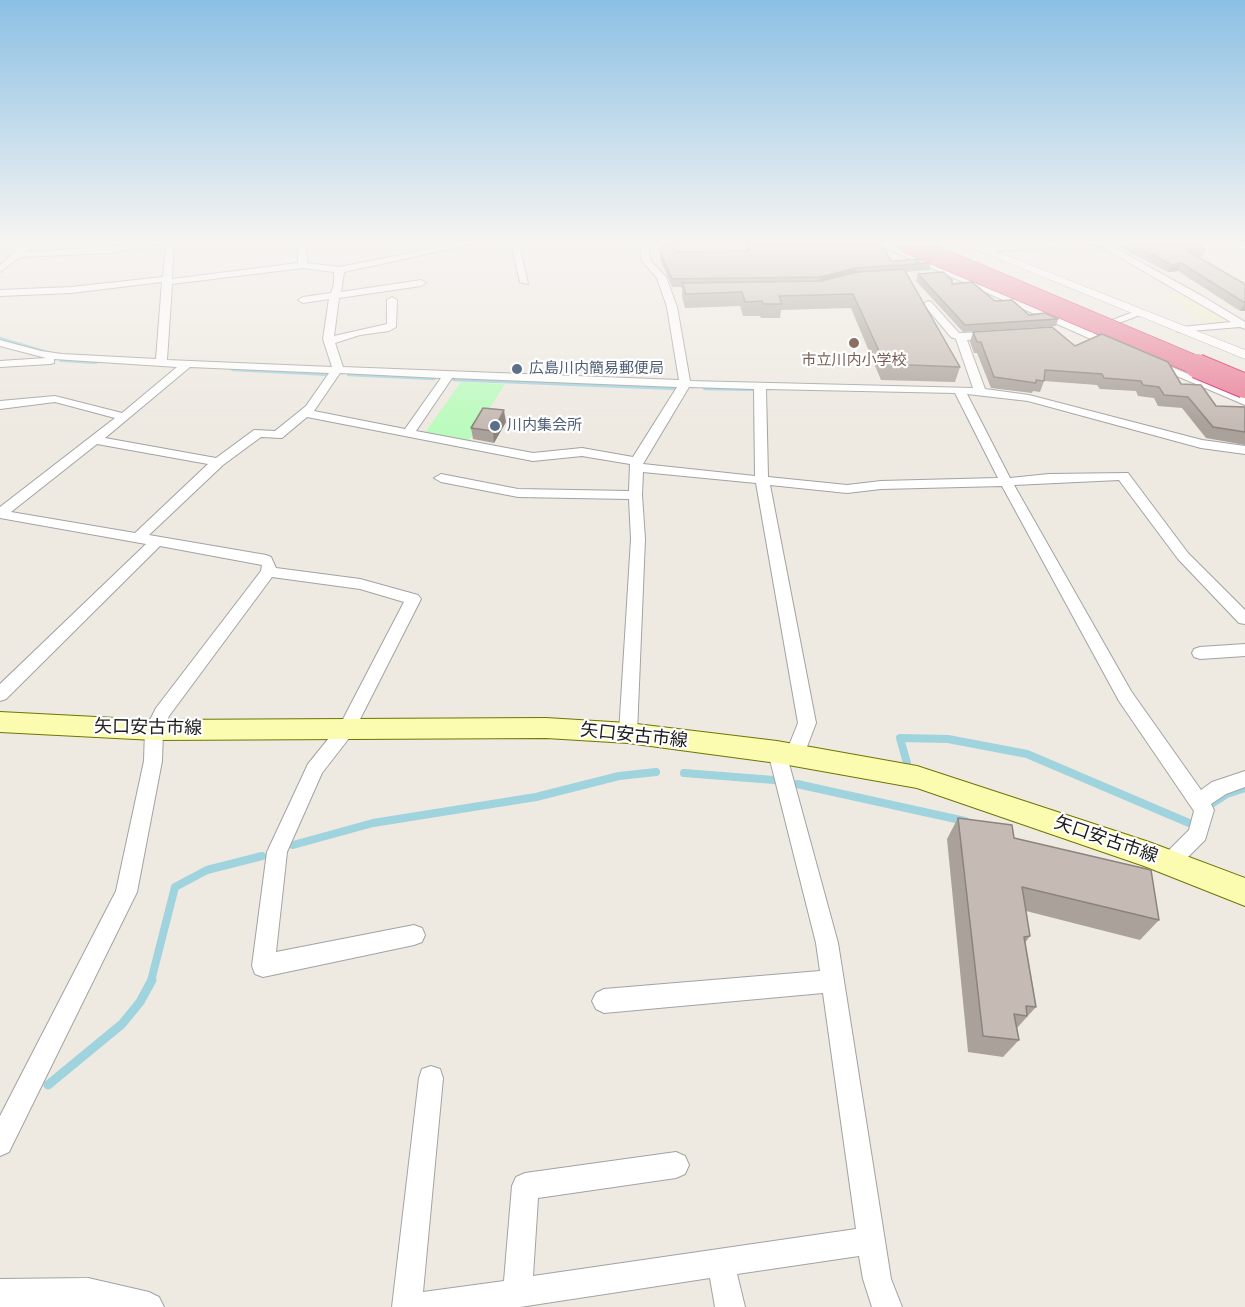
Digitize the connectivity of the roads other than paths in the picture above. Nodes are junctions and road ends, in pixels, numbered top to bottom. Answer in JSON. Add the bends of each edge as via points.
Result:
{"nodes":[{"id":1,"x":165,"y":304,"type":"edge"},
{"id":2,"x":333,"y":304,"type":"edge"},
{"id":3,"x":392,"y":304,"type":"edge"},
{"id":4,"x":672,"y":304,"type":"edge"},
{"id":5,"x":929,"y":304,"type":"edge"},
{"id":6,"x":1019,"y":304,"type":"edge"},
{"id":7,"x":1042,"y":304,"type":"edge"},
{"id":8,"x":1077,"y":304,"type":"edge"},
{"id":9,"x":1118,"y":304,"type":"edge"},
{"id":10,"x":1209,"y":304,"type":"edge"},
{"id":11,"x":1140,"y":313,"type":"junction"},
{"id":12,"x":1243,"y":325,"type":"edge"},
{"id":13,"x":1182,"y":330,"type":"junction"},
{"id":14,"x":1083,"y":332,"type":"junction"},
{"id":15,"x":1051,"y":333,"type":"edge"},
{"id":16,"x":1006,"y":335,"type":"edge"},
{"id":17,"x":961,"y":337,"type":"junction"},
{"id":18,"x":329,"y":341,"type":"junction"},
{"id":19,"x":0,"y":343,"type":"edge"},
{"id":20,"x":1128,"y":351,"type":"edge"},
{"id":21,"x":1245,"y":355,"type":"edge"},
{"id":22,"x":62,"y":357,"type":"junction"},
{"id":23,"x":1150,"y":361,"type":"edge"},
{"id":24,"x":161,"y":363,"type":"junction"},
{"id":25,"x":0,"y":364,"type":"edge"},
{"id":26,"x":188,"y":364,"type":"junction"},
{"id":27,"x":337,"y":371,"type":"junction"},
{"id":28,"x":1245,"y":374,"type":"edge"},
{"id":29,"x":448,"y":376,"type":"junction"},
{"id":30,"x":685,"y":384,"type":"junction"},
{"id":31,"x":760,"y":386,"type":"junction"},
{"id":32,"x":1245,"y":386,"type":"edge"},
{"id":33,"x":959,"y":390,"type":"junction"},
{"id":34,"x":980,"y":393,"type":"junction"},
{"id":35,"x":1245,"y":402,"type":"edge"},
{"id":36,"x":0,"y":405,"type":"edge"},
{"id":37,"x":305,"y":413,"type":"junction"},
{"id":38,"x":124,"y":417,"type":"junction"},
{"id":39,"x":408,"y":433,"type":"junction"},
{"id":40,"x":95,"y":440,"type":"junction"},
{"id":41,"x":1245,"y":450,"type":"edge"},
{"id":42,"x":218,"y":462,"type":"junction"},
{"id":43,"x":636,"y":464,"type":"junction"},
{"id":44,"x":441,"y":478,"type":"dead end"},
{"id":45,"x":762,"y":480,"type":"junction"},
{"id":46,"x":1006,"y":482,"type":"junction"},
{"id":47,"x":635,"y":495,"type":"junction"},
{"id":48,"x":0,"y":514,"type":"edge"},
{"id":49,"x":138,"y":538,"type":"junction"},
{"id":50,"x":157,"y":541,"type":"junction"},
{"id":51,"x":268,"y":572,"type":"junction"},
{"id":52,"x":1245,"y":619,"type":"edge"},
{"id":53,"x":1245,"y":650,"type":"edge"},
{"id":54,"x":1200,"y":653,"type":"dead end"},
{"id":55,"x":0,"y":694,"type":"edge"},
{"id":56,"x":0,"y":722,"type":"edge"},
{"id":57,"x":347,"y":728,"type":"junction"},
{"id":58,"x":154,"y":730,"type":"junction"},
{"id":59,"x":628,"y":733,"type":"junction"},
{"id":60,"x":786,"y":753,"type":"junction"},
{"id":61,"x":1245,"y":779,"type":"edge"},
{"id":62,"x":1198,"y":802,"type":"junction"},
{"id":63,"x":1170,"y":862,"type":"junction"},
{"id":64,"x":1245,"y":892,"type":"edge"},
{"id":65,"x":414,"y":935,"type":"dead end"},
{"id":66,"x":832,"y":981,"type":"junction"},
{"id":67,"x":604,"y":1001,"type":"dead end"},
{"id":68,"x":431,"y":1078,"type":"dead end"},
{"id":69,"x":0,"y":1143,"type":"edge"},
{"id":70,"x":676,"y":1165,"type":"dead end"},
{"id":71,"x":872,"y":1240,"type":"junction"},
{"id":72,"x":721,"y":1264,"type":"junction"},
{"id":73,"x":0,"y":1293,"type":"edge"},
{"id":74,"x":517,"y":1294,"type":"junction"},
{"id":75,"x":149,"y":1307,"type":"edge"},
{"id":76,"x":407,"y":1307,"type":"edge"},
{"id":77,"x":423,"y":1307,"type":"edge"},
{"id":78,"x":730,"y":1307,"type":"edge"},
{"id":79,"x":887,"y":1307,"type":"edge"}],
"edges":[{"from":1,"to":24,"type":"street"},
{"from":2,"to":18,"type":"street"},
{"from":3,"to":18,"type":"street","via":[[392,325]]},
{"from":4,"to":30,"type":"street"},
{"from":5,"to":17,"type":"street"},
{"from":6,"to":14,"type":"street"},
{"from":7,"to":32,"type":"highway","bridge":true},
{"from":8,"to":28,"type":"highway"},
{"from":9,"to":11,"type":"street"},
{"from":10,"to":12,"type":"street"},
{"from":11,"to":13,"type":"street"},
{"from":11,"to":14,"type":"street"},
{"from":12,"to":13,"type":"street"},
{"from":13,"to":21,"type":"street"},
{"from":14,"to":15,"type":"street"},
{"from":14,"to":20,"type":"street"},
{"from":16,"to":17,"type":"street"},
{"from":17,"to":34,"type":"street"},
{"from":18,"to":27,"type":"street"},
{"from":19,"to":22,"type":"street"},
{"from":22,"to":24,"type":"street"},
{"from":22,"to":25,"type":"street"},
{"from":23,"to":35,"type":"street"},
{"from":24,"to":26,"type":"street"},
{"from":26,"to":27,"type":"street"},
{"from":26,"to":38,"type":"street"},
{"from":27,"to":29,"type":"street"},
{"from":27,"to":37,"type":"street"},
{"from":29,"to":30,"type":"street"},
{"from":29,"to":39,"type":"street"},
{"from":30,"to":31,"type":"street"},
{"from":30,"to":43,"type":"street"},
{"from":31,"to":33,"type":"street"},
{"from":31,"to":45,"type":"street"},
{"from":33,"to":34,"type":"street"},
{"from":33,"to":46,"type":"street"},
{"from":34,"to":41,"type":"street","via":[[1029,398],[1201,444]]},
{"from":36,"to":38,"type":"street","via":[[55,399]]},
{"from":37,"to":39,"type":"street"},
{"from":37,"to":42,"type":"street","via":[[278,435],[258,433]]},
{"from":38,"to":40,"type":"street"},
{"from":39,"to":43,"type":"street","via":[[533,457],[582,452]]},
{"from":40,"to":42,"type":"street"},
{"from":40,"to":48,"type":"street"},
{"from":42,"to":49,"type":"street"},
{"from":43,"to":45,"type":"street"},
{"from":43,"to":47,"type":"street"},
{"from":44,"to":47,"type":"street","via":[[518,493]]},
{"from":45,"to":46,"type":"street","via":[[847,489],[881,484]]},
{"from":45,"to":60,"type":"street","via":[[807,723]]},
{"from":46,"to":52,"type":"street","via":[[1123,476],[1183,556]]},
{"from":46,"to":62,"type":"street","via":[[1125,696]]},
{"from":47,"to":59,"type":"street","via":[[638,539]]},
{"from":48,"to":49,"type":"street"},
{"from":49,"to":50,"type":"street"},
{"from":50,"to":51,"type":"street","via":[[266,560]]},
{"from":50,"to":55,"type":"street"},
{"from":51,"to":57,"type":"street","via":[[360,584],[413,599]]},
{"from":51,"to":58,"type":"street","via":[[162,713]]},
{"from":53,"to":54,"type":"street"},
{"from":56,"to":58,"type":"main road","name":"矢口安古市線"},
{"from":57,"to":58,"type":"main road","name":"矢口安古市線"},
{"from":57,"to":59,"type":"main road","name":"矢口安古市線","via":[[546,728]]},
{"from":57,"to":65,"type":"street","via":[[315,769],[277,852],[263,966]]},
{"from":58,"to":69,"type":"street","via":[[153,761],[126,892]]},
{"from":59,"to":60,"type":"main road","name":"矢口安古市線"},
{"from":60,"to":63,"type":"main road","name":"矢口安古市線","via":[[917,777]]},
{"from":60,"to":66,"type":"street"},
{"from":61,"to":62,"type":"street","via":[[1219,788]]},
{"from":62,"to":63,"type":"street","via":[[1204,810],[1198,834]]},
{"from":63,"to":64,"type":"main road","name":"矢口安古市線"},
{"from":66,"to":67,"type":"street"},
{"from":66,"to":71,"type":"street"},
{"from":68,"to":76,"type":"street"},
{"from":70,"to":74,"type":"street","via":[[525,1186]]},
{"from":71,"to":72,"type":"street"},
{"from":71,"to":79,"type":"street","via":[[877,1279]]},
{"from":72,"to":74,"type":"street"},
{"from":72,"to":78,"type":"street"},
{"from":73,"to":75,"type":"street","via":[[88,1292]]},
{"from":74,"to":77,"type":"street"}]}
